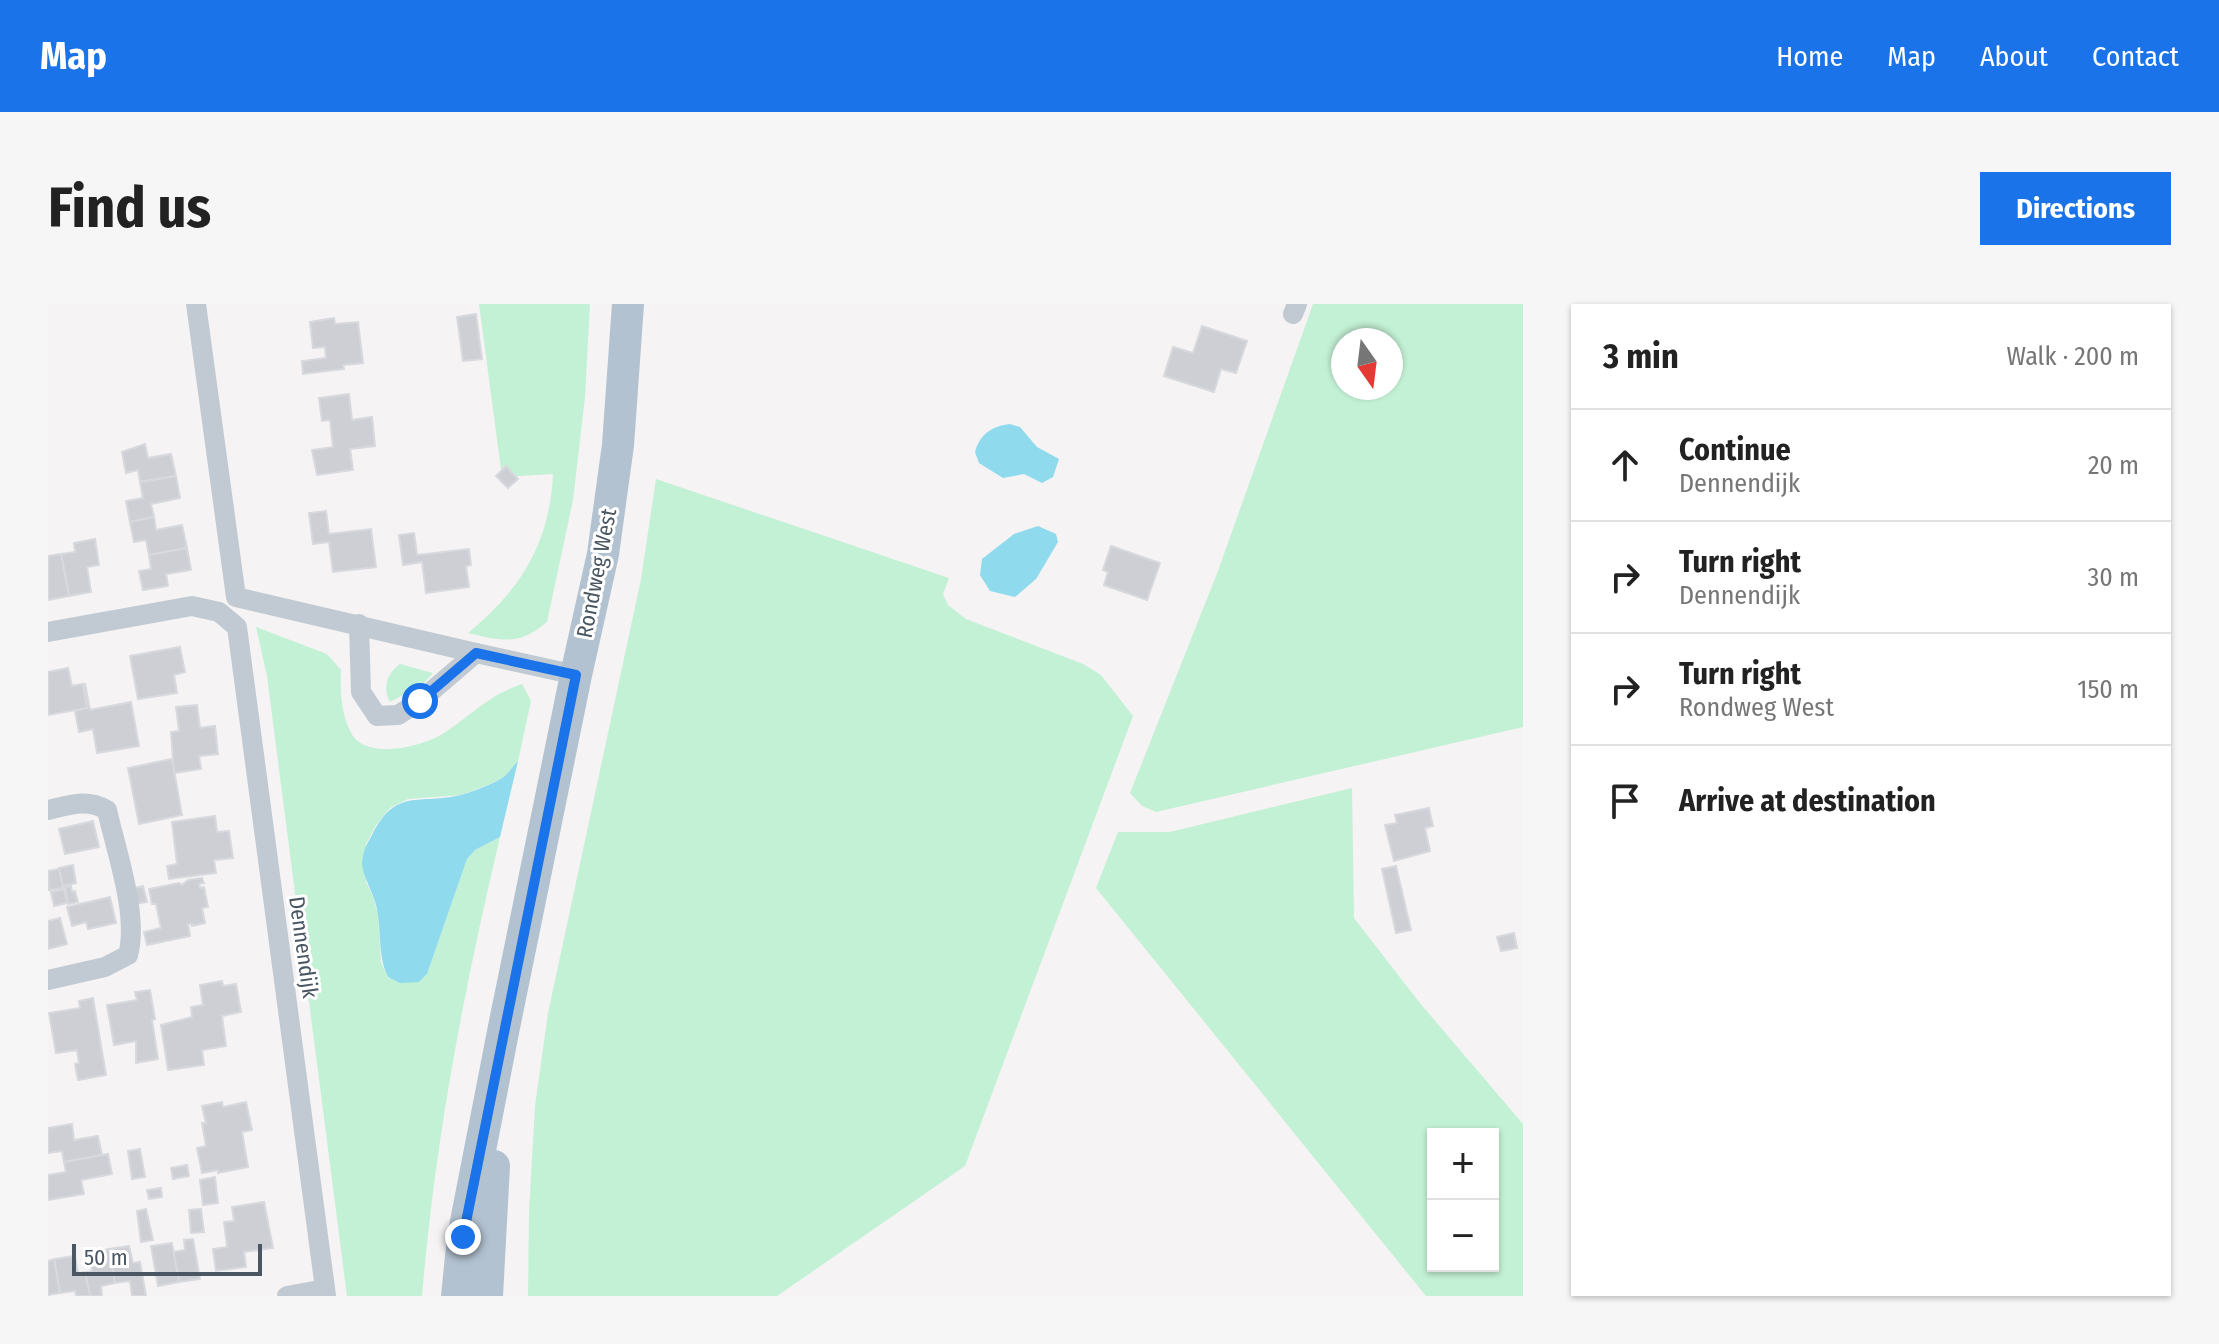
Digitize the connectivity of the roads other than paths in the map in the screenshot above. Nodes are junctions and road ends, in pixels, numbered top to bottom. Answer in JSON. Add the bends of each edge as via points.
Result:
{"nodes":[{"id":1,"x":196,"y":304,"type":"edge"},
{"id":2,"x":628,"y":304,"type":"edge"},
{"id":3,"x":359,"y":624,"type":"junction"},
{"id":4,"x":48,"y":632,"type":"edge"},
{"id":5,"x":476,"y":653,"type":"junction"},
{"id":6,"x":576,"y":675,"type":"junction"},
{"id":7,"x":48,"y":810,"type":"edge"},
{"id":8,"x":48,"y":980,"type":"edge"},
{"id":9,"x":504,"y":1027,"type":"junction"},
{"id":10,"x":326,"y":1292,"type":"edge"},
{"id":11,"x":287,"y":1296,"type":"edge"},
{"id":12,"x":457,"y":1296,"type":"edge"},
{"id":13,"x":487,"y":1296,"type":"edge"}],
"edges":[{"from":1,"to":3,"type":"street","via":[[236,597]]},
{"from":2,"to":6,"type":"main road","name":"Rondweg West","via":[[605,539]]},
{"from":3,"to":5,"type":"street"},
{"from":3,"to":5,"type":"street","via":[[361,692],[377,716],[398,715],[420,701]]},
{"from":4,"to":10,"type":"street","name":"Dennendijk","via":[[192,606],[219,612],[237,627]]},
{"from":5,"to":6,"type":"street"},
{"from":6,"to":9,"type":"main road","name":"Rondweg West"},
{"from":7,"to":8,"type":"street","via":[[82,802],[107,810],[133,938],[128,955],[105,967]]},
{"from":9,"to":12,"type":"main road","name":"Rondweg West","via":[[463,1237]]},
{"from":9,"to":13,"type":"main road","name":"Rondweg West"},
{"from":10,"to":11,"type":"street"}]}
